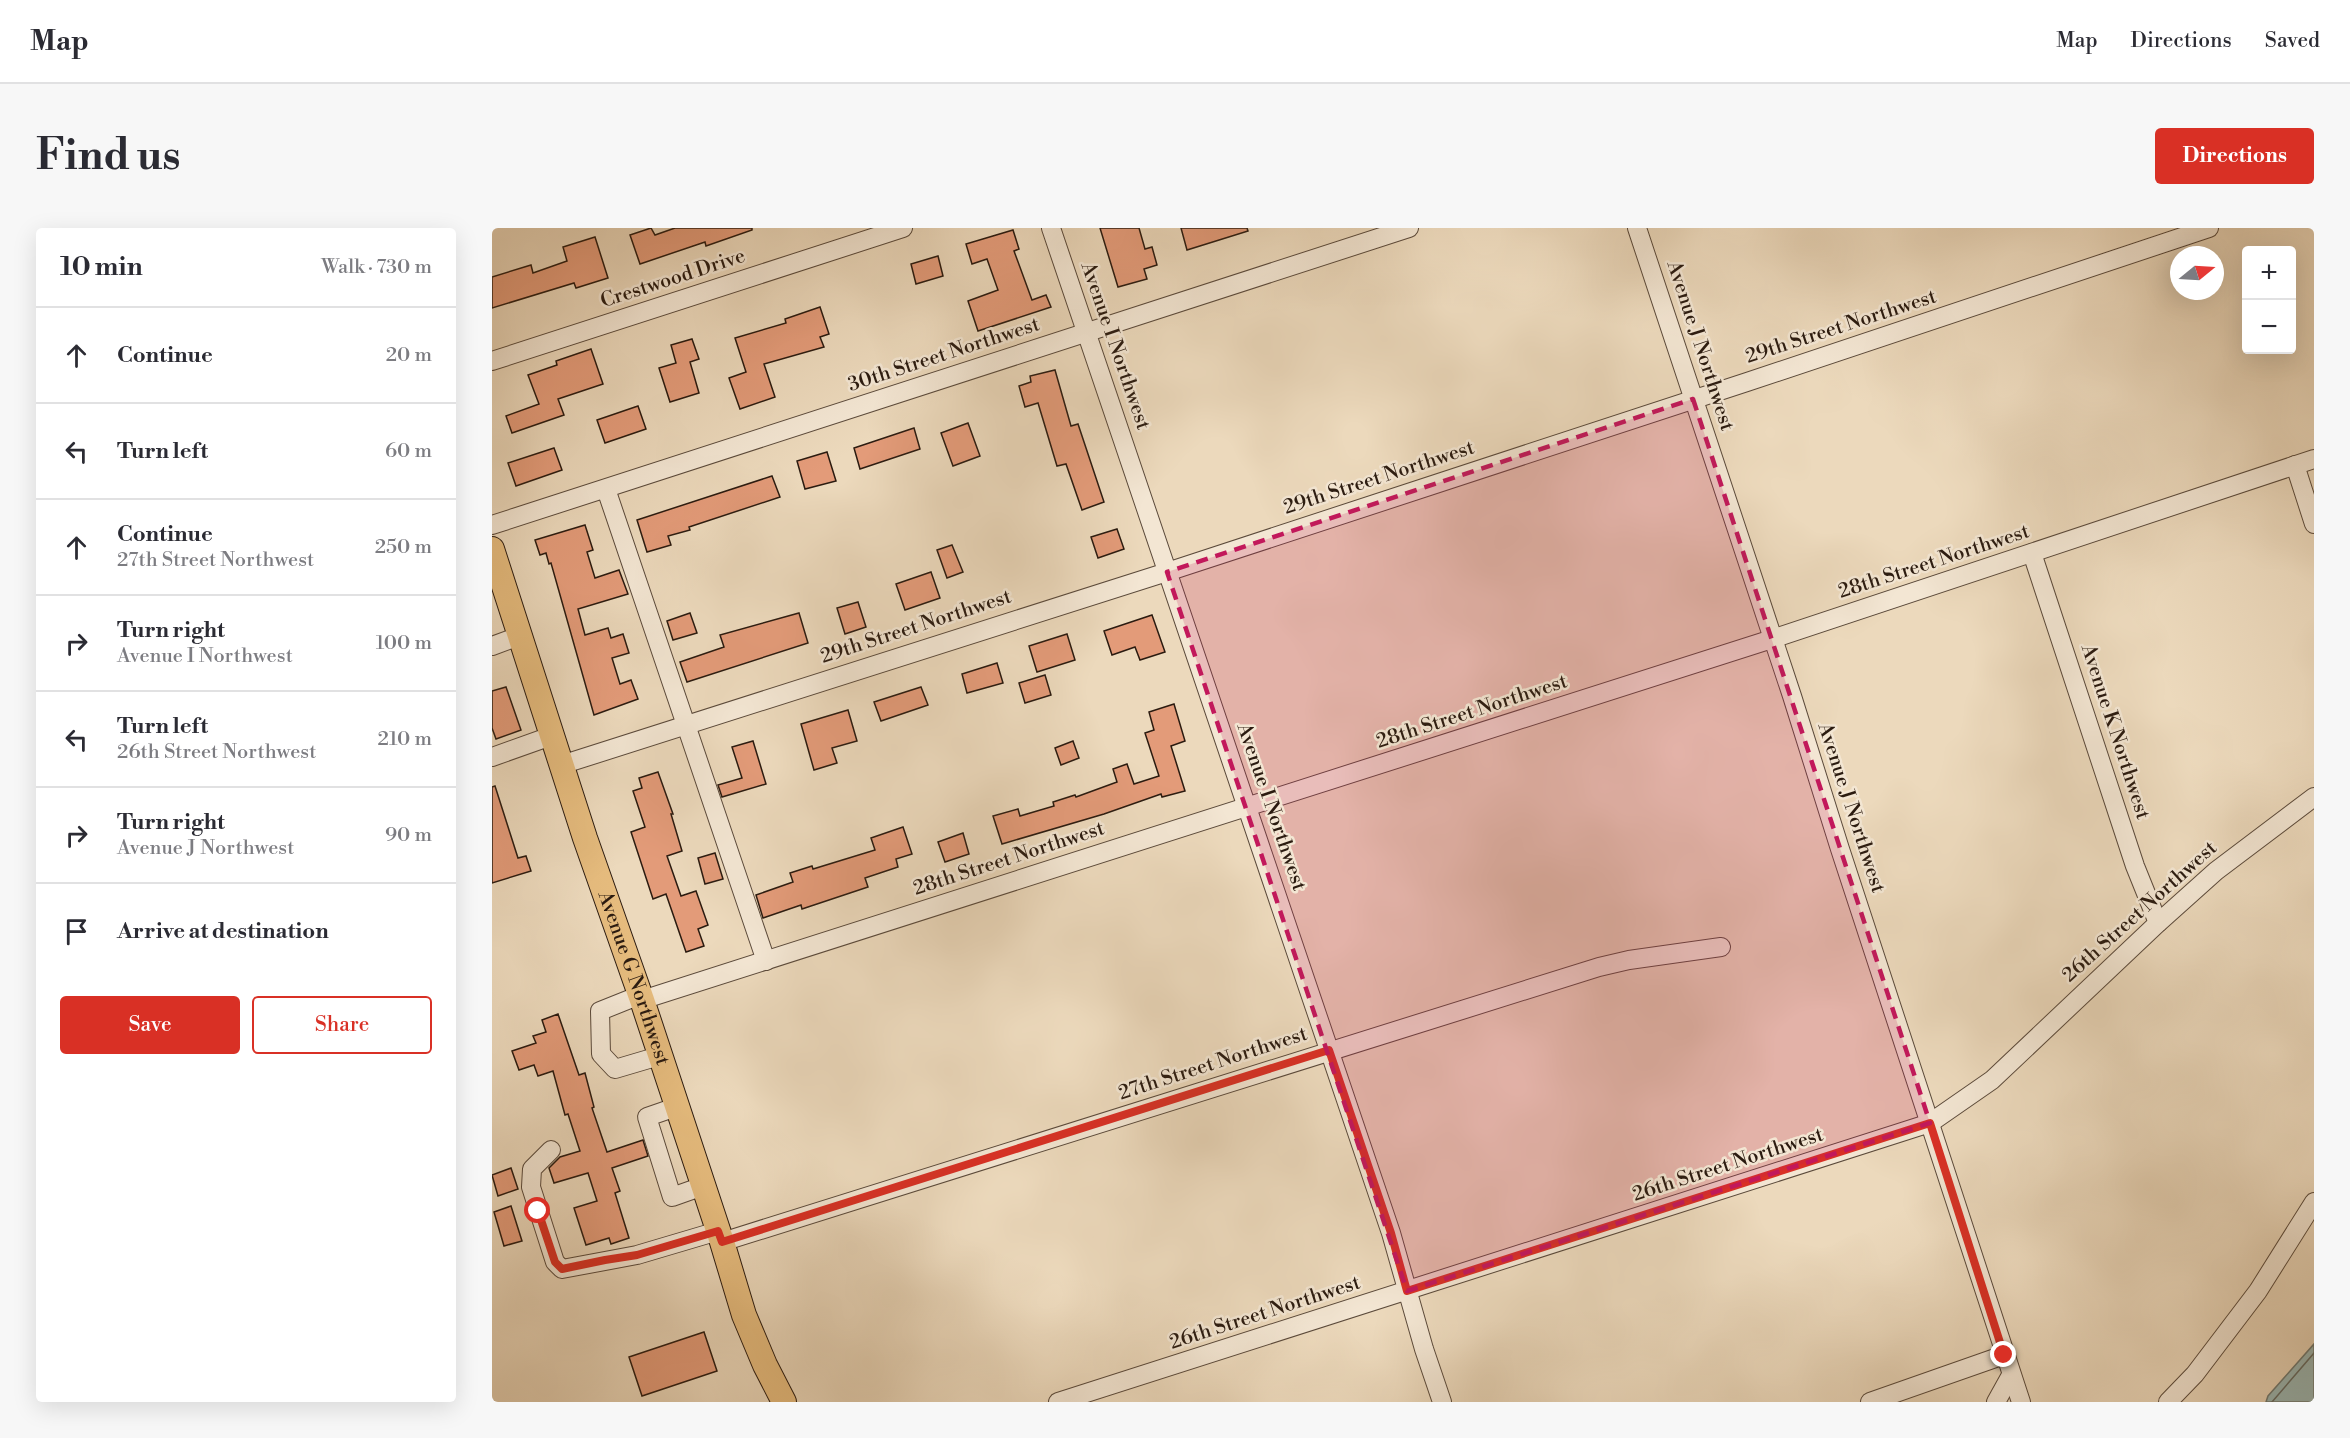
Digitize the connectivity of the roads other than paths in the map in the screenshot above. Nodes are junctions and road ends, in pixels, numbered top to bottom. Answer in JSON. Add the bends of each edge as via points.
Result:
{"nodes":[{"id":1,"x":903,"y":228,"type":"edge"},
{"id":2,"x":1051,"y":228,"type":"edge"},
{"id":3,"x":1409,"y":228,"type":"edge"},
{"id":4,"x":1637,"y":228,"type":"edge"},
{"id":5,"x":2209,"y":228,"type":"edge"},
{"id":6,"x":1087,"y":332,"type":"junction"},
{"id":7,"x":492,"y":361,"type":"edge"},
{"id":8,"x":1693,"y":399,"type":"junction"},
{"id":9,"x":2314,"y":459,"type":"edge"},
{"id":10,"x":2295,"y":465,"type":"junction"},
{"id":11,"x":606,"y":489,"type":"junction"},
{"id":12,"x":2314,"y":524,"type":"edge"},
{"id":13,"x":492,"y":525,"type":"edge"},
{"id":14,"x":492,"y":549,"type":"edge"},
{"id":15,"x":2032,"y":553,"type":"junction"},
{"id":16,"x":1167,"y":572,"type":"junction"},
{"id":17,"x":519,"y":636,"type":"junction"},
{"id":18,"x":1772,"y":639,"type":"junction"},
{"id":19,"x":492,"y":645,"type":"edge"},
{"id":20,"x":686,"y":723,"type":"junction"},
{"id":21,"x":551,"y":736,"type":"junction"},
{"id":22,"x":492,"y":757,"type":"edge"},
{"id":23,"x":561,"y":765,"type":"junction"},
{"id":24,"x":2314,"y":798,"type":"edge"},
{"id":25,"x":1247,"y":808,"type":"junction"},
{"id":26,"x":2158,"y":923,"type":"junction"},
{"id":27,"x":1721,"y":947,"type":"dead end"},
{"id":28,"x":766,"y":961,"type":"junction"},
{"id":29,"x":641,"y":998,"type":"junction"},
{"id":30,"x":1329,"y":1050,"type":"junction"},
{"id":31,"x":659,"y":1056,"type":"junction"},
{"id":32,"x":676,"y":1107,"type":"junction"},
{"id":33,"x":1930,"y":1123,"type":"junction"},
{"id":34,"x":551,"y":1150,"type":"dead end"},
{"id":35,"x":703,"y":1186,"type":"junction"},
{"id":36,"x":2314,"y":1202,"type":"edge"},
{"id":37,"x":720,"y":1236,"type":"junction"},
{"id":38,"x":1407,"y":1291,"type":"junction"},
{"id":39,"x":2004,"y":1355,"type":"junction"},
{"id":40,"x":2011,"y":1375,"type":"junction"},
{"id":41,"x":784,"y":1402,"type":"edge"},
{"id":42,"x":1058,"y":1402,"type":"edge"},
{"id":43,"x":1442,"y":1402,"type":"edge"},
{"id":44,"x":1870,"y":1402,"type":"edge"},
{"id":45,"x":1996,"y":1402,"type":"edge"},
{"id":46,"x":2021,"y":1402,"type":"edge"},
{"id":47,"x":2168,"y":1402,"type":"edge"}],
"edges":[{"from":1,"to":7,"type":"street","name":"Crestwood Drive"},
{"from":2,"to":6,"type":"street","name":"Avenue I Northwest"},
{"from":3,"to":6,"type":"street","name":"30th Street Northwest"},
{"from":4,"to":8,"type":"street","name":"Avenue J Northwest"},
{"from":5,"to":8,"type":"street","name":"29th Street Northwest"},
{"from":6,"to":11,"type":"street","name":"30th Street Northwest"},
{"from":6,"to":16,"type":"street","name":"Avenue I Northwest"},
{"from":8,"to":16,"type":"street","name":"29th Street Northwest"},
{"from":8,"to":18,"type":"street","name":"Avenue J Northwest"},
{"from":9,"to":10,"type":"street","name":"28th Street Northwest"},
{"from":10,"to":12,"type":"street"},
{"from":10,"to":15,"type":"street","name":"28th Street Northwest"},
{"from":11,"to":13,"type":"street","name":"30th Street Northwest"},
{"from":11,"to":20,"type":"street"},
{"from":14,"to":17,"type":"main road","name":"Avenue G Northwest"},
{"from":15,"to":18,"type":"street","name":"28th Street Northwest"},
{"from":15,"to":26,"type":"street","name":"Avenue K Northwest","via":[[2135,866]]},
{"from":16,"to":20,"type":"street","name":"29th Street Northwest"},
{"from":16,"to":25,"type":"street","name":"Avenue I Northwest"},
{"from":17,"to":19,"type":"street"},
{"from":17,"to":21,"type":"main road","name":"Avenue G Northwest"},
{"from":18,"to":25,"type":"street","name":"28th Street Northwest"},
{"from":18,"to":33,"type":"street","name":"Avenue J Northwest"},
{"from":20,"to":23,"type":"street","name":"29th Street Northwest"},
{"from":20,"to":28,"type":"street"},
{"from":21,"to":22,"type":"street"},
{"from":21,"to":23,"type":"main road","name":"Avenue G Northwest"},
{"from":23,"to":29,"type":"main road","name":"Avenue G Northwest"},
{"from":24,"to":26,"type":"street","name":"26th Street Northwest","via":[[2216,871]]},
{"from":25,"to":28,"type":"street","name":"28th Street Northwest"},
{"from":25,"to":30,"type":"street","name":"Avenue I Northwest"},
{"from":26,"to":33,"type":"street","name":"26th Street Northwest","via":[[1992,1080]]},
{"from":27,"to":30,"type":"street","name":"27th Street Northwest","via":[[1599,967]]},
{"from":28,"to":29,"type":"street","name":"28th Street Northwest"},
{"from":29,"to":31,"type":"main road","name":"Avenue G Northwest"},
{"from":29,"to":31,"type":"street","name":"28th Street Northwest","via":[[600,1011],[601,1054],[615,1069]]},
{"from":30,"to":37,"type":"street","name":"27th Street Northwest"},
{"from":30,"to":38,"type":"street","name":"Avenue I Northwest"},
{"from":31,"to":32,"type":"main road","name":"Avenue G Northwest"},
{"from":32,"to":35,"type":"main road","name":"Avenue G Northwest"},
{"from":32,"to":35,"type":"street","via":[[647,1117],[672,1197]]},
{"from":33,"to":38,"type":"street","name":"26th Street Northwest"},
{"from":33,"to":39,"type":"street","name":"Avenue J Northwest"},
{"from":34,"to":37,"type":"street","name":"27th Street Northwest","via":[[532,1169],[531,1187],[555,1262],[562,1269]]},
{"from":35,"to":37,"type":"main road","name":"Avenue G Northwest"},
{"from":36,"to":47,"type":"street","via":[[2258,1291],[2195,1374]]},
{"from":37,"to":41,"type":"main road","name":"Avenue G Northwest","via":[[744,1315]]},
{"from":38,"to":42,"type":"street","name":"26th Street Northwest"},
{"from":38,"to":43,"type":"street","name":"Avenue I Northwest"},
{"from":39,"to":40,"type":"street","name":"Avenue J Northwest"},
{"from":39,"to":44,"type":"street"},
{"from":40,"to":45,"type":"street"},
{"from":40,"to":46,"type":"street","name":"Avenue J Northwest"}]}
